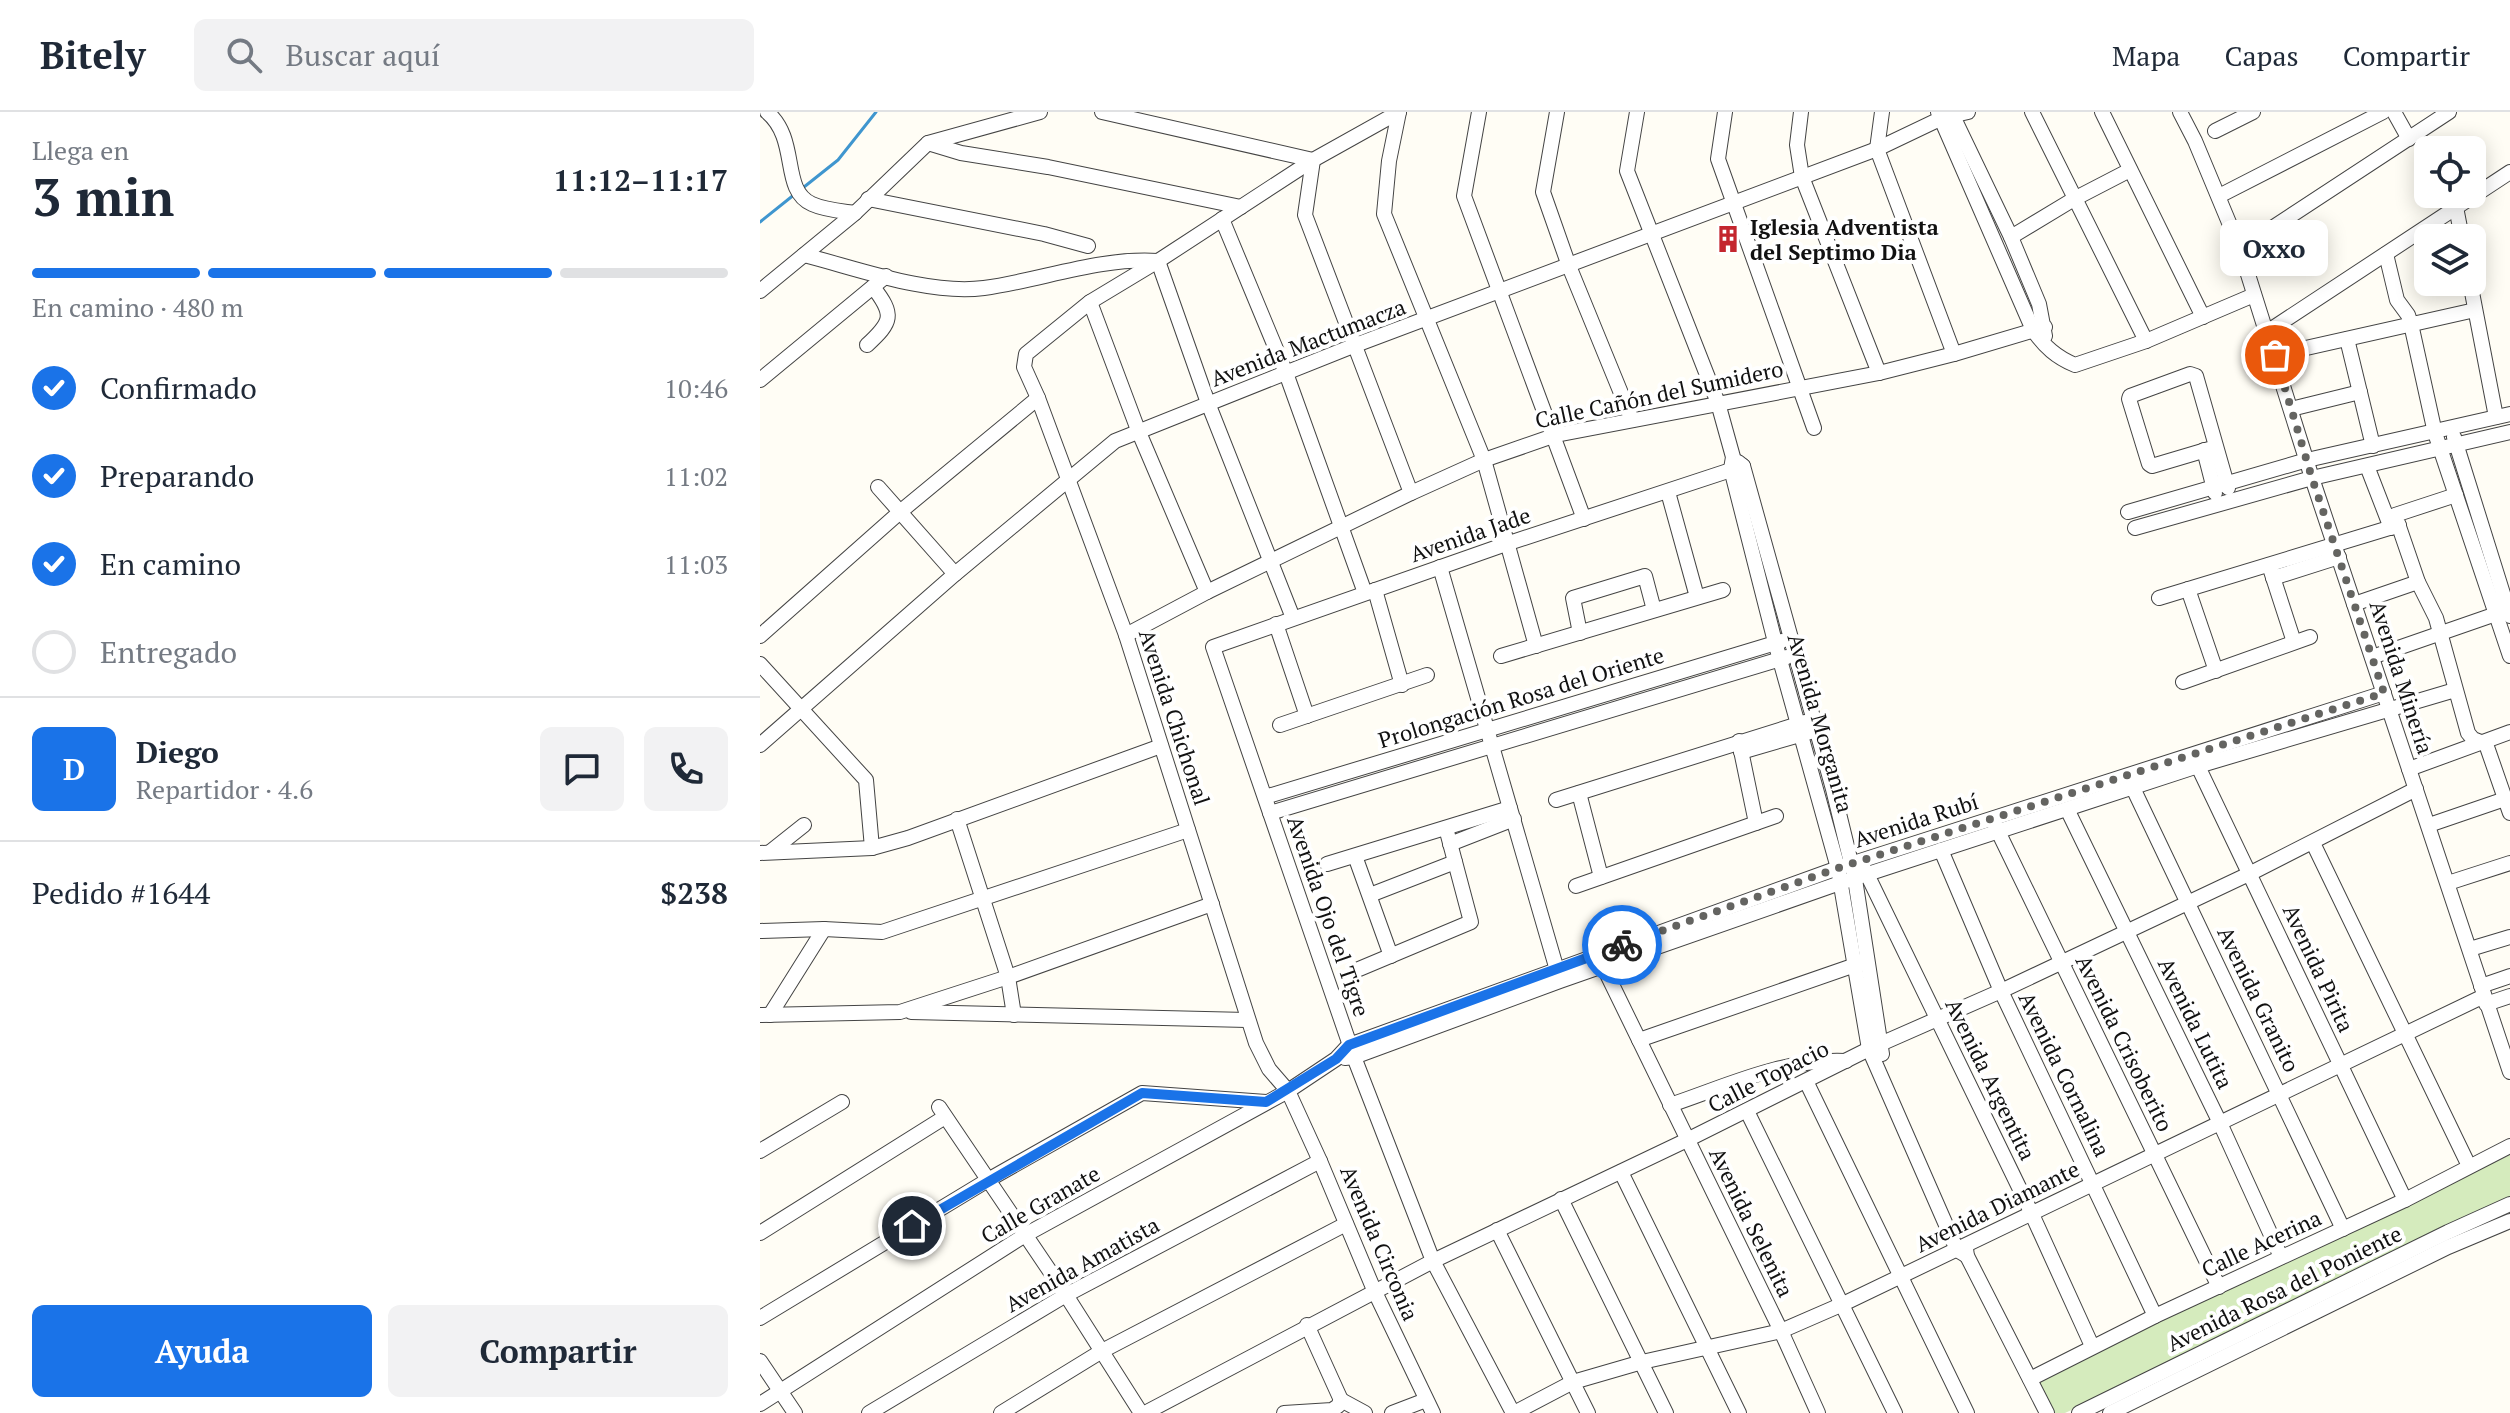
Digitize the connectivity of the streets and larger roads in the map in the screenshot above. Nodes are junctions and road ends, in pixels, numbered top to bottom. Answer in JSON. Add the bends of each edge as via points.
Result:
{"nodes":[{"id":1,"x":767,"y":112,"type":"edge"},
{"id":2,"x":1040,"y":112,"type":"edge"},
{"id":3,"x":1102,"y":112,"type":"edge"},
{"id":4,"x":1399,"y":112,"type":"edge"},
{"id":5,"x":1479,"y":112,"type":"edge"},
{"id":6,"x":1557,"y":112,"type":"edge"},
{"id":7,"x":1637,"y":112,"type":"edge"},
{"id":8,"x":1725,"y":112,"type":"edge"},
{"id":9,"x":1801,"y":112,"type":"edge"},
{"id":10,"x":1882,"y":112,"type":"edge"},
{"id":11,"x":1968,"y":112,"type":"edge"},
{"id":12,"x":2032,"y":112,"type":"edge"},
{"id":13,"x":2102,"y":112,"type":"edge"},
{"id":14,"x":2180,"y":112,"type":"edge"},
{"id":15,"x":2253,"y":112,"type":"edge"},
{"id":16,"x":2383,"y":112,"type":"edge"},
{"id":17,"x":2394,"y":112,"type":"edge"},
{"id":18,"x":2449,"y":112,"type":"edge"},
{"id":19,"x":1947,"y":113,"type":"edge"},
{"id":20,"x":2215,"y":131,"type":"dead end"},
{"id":21,"x":2409,"y":139,"type":"junction"},
{"id":22,"x":928,"y":143,"type":"junction"},
{"id":23,"x":1877,"y":149,"type":"junction"},
{"id":24,"x":1313,"y":160,"type":"junction"},
{"id":25,"x":2130,"y":170,"type":"junction"},
{"id":26,"x":2510,"y":172,"type":"edge"},
{"id":27,"x":1802,"y":177,"type":"junction"},
{"id":28,"x":2486,"y":188,"type":"edge"},
{"id":29,"x":2219,"y":196,"type":"junction"},
{"id":30,"x":868,"y":199,"type":"junction"},
{"id":31,"x":2074,"y":199,"type":"junction"},
{"id":32,"x":1734,"y":205,"type":"junction"},
{"id":33,"x":1241,"y":207,"type":"junction"},
{"id":34,"x":2455,"y":208,"type":"edge"},
{"id":35,"x":855,"y":213,"type":"junction"},
{"id":36,"x":1222,"y":219,"type":"junction"},
{"id":37,"x":1652,"y":235,"type":"junction"},
{"id":38,"x":2011,"y":237,"type":"junction"},
{"id":39,"x":1088,"y":246,"type":"dead end"},
{"id":40,"x":2240,"y":249,"type":"junction"},
{"id":41,"x":2386,"y":254,"type":"junction"},
{"id":42,"x":804,"y":255,"type":"junction"},
{"id":43,"x":1158,"y":261,"type":"junction"},
{"id":44,"x":1569,"y":266,"type":"junction"},
{"id":45,"x":886,"y":276,"type":"junction"},
{"id":46,"x":873,"y":287,"type":"junction"},
{"id":47,"x":760,"y":291,"type":"edge"},
{"id":48,"x":1500,"y":293,"type":"junction"},
{"id":49,"x":2254,"y":295,"type":"junction"},
{"id":50,"x":2472,"y":296,"type":"edge"},
{"id":51,"x":1090,"y":302,"type":"junction"},
{"id":52,"x":2475,"y":310,"type":"junction"},
{"id":53,"x":2203,"y":317,"type":"junction"},
{"id":54,"x":1428,"y":320,"type":"junction"},
{"id":55,"x":2411,"y":324,"type":"junction"},
{"id":56,"x":2039,"y":329,"type":"junction"},
{"id":57,"x":2267,"y":332,"type":"junction"},
{"id":58,"x":2347,"y":339,"type":"junction"},
{"id":59,"x":2146,"y":341,"type":"junction"},
{"id":60,"x":867,"y":345,"type":"dead end"},
{"id":61,"x":1353,"y":346,"type":"junction"},
{"id":62,"x":1954,"y":354,"type":"junction"},
{"id":63,"x":2275,"y":355,"type":"junction"},
{"id":64,"x":1286,"y":373,"type":"junction"},
{"id":65,"x":1879,"y":373,"type":"junction"},
{"id":66,"x":760,"y":380,"type":"edge"},
{"id":67,"x":1801,"y":386,"type":"junction"},
{"id":68,"x":2360,"y":392,"type":"junction"},
{"id":69,"x":1038,"y":398,"type":"junction"},
{"id":70,"x":1208,"y":403,"type":"junction"},
{"id":71,"x":1718,"y":403,"type":"junction"},
{"id":72,"x":2291,"y":409,"type":"junction"},
{"id":73,"x":2503,"y":416,"type":"edge"},
{"id":74,"x":1632,"y":420,"type":"junction"},
{"id":75,"x":1814,"y":428,"type":"dead end"},
{"id":76,"x":2451,"y":428,"type":"junction"},
{"id":77,"x":1138,"y":430,"type":"junction"},
{"id":78,"x":2510,"y":432,"type":"edge"},
{"id":79,"x":2435,"y":433,"type":"junction"},
{"id":80,"x":1556,"y":435,"type":"junction"},
{"id":81,"x":2457,"y":445,"type":"junction"},
{"id":82,"x":2373,"y":446,"type":"junction"},
{"id":83,"x":2210,"y":449,"type":"junction"},
{"id":84,"x":2441,"y":450,"type":"junction"},
{"id":85,"x":1484,"y":460,"type":"junction"},
{"id":86,"x":2307,"y":460,"type":"junction"},
{"id":87,"x":1736,"y":464,"type":"junction"},
{"id":88,"x":2367,"y":466,"type":"junction"},
{"id":89,"x":1068,"y":478,"type":"junction"},
{"id":90,"x":2312,"y":478,"type":"junction"},
{"id":91,"x":2220,"y":484,"type":"junction"},
{"id":92,"x":878,"y":487,"type":"dead end"},
{"id":93,"x":1668,"y":492,"type":"junction"},
{"id":94,"x":1411,"y":493,"type":"junction"},
{"id":95,"x":2456,"y":495,"type":"junction"},
{"id":96,"x":2224,"y":502,"type":"junction"},
{"id":97,"x":900,"y":512,"type":"junction"},
{"id":98,"x":2128,"y":512,"type":"dead end"},
{"id":99,"x":1584,"y":519,"type":"junction"},
{"id":100,"x":2395,"y":523,"type":"junction"},
{"id":101,"x":1341,"y":528,"type":"junction"},
{"id":102,"x":2135,"y":528,"type":"dead end"},
{"id":103,"x":1509,"y":543,"type":"junction"},
{"id":104,"x":2337,"y":552,"type":"junction"},
{"id":105,"x":1271,"y":561,"type":"junction"},
{"id":106,"x":1440,"y":567,"type":"junction"},
{"id":107,"x":2271,"y":572,"type":"junction"},
{"id":108,"x":955,"y":574,"type":"junction"},
{"id":109,"x":2418,"y":582,"type":"junction"},
{"id":110,"x":2188,"y":589,"type":"junction"},
{"id":111,"x":1723,"y":590,"type":"dead end"},
{"id":112,"x":1207,"y":592,"type":"junction"},
{"id":113,"x":1370,"y":592,"type":"junction"},
{"id":114,"x":1697,"y":597,"type":"junction"},
{"id":115,"x":2159,"y":598,"type":"dead end"},
{"id":116,"x":2354,"y":604,"type":"junction"},
{"id":117,"x":1654,"y":610,"type":"junction"},
{"id":118,"x":2503,"y":615,"type":"edge"},
{"id":119,"x":1293,"y":618,"type":"junction"},
{"id":120,"x":1276,"y":624,"type":"junction"},
{"id":121,"x":1580,"y":633,"type":"junction"},
{"id":122,"x":2441,"y":633,"type":"junction"},
{"id":123,"x":1126,"y":635,"type":"junction"},
{"id":124,"x":760,"y":636,"type":"edge"},
{"id":125,"x":2310,"y":637,"type":"dead end"},
{"id":126,"x":1782,"y":641,"type":"junction"},
{"id":127,"x":2294,"y":642,"type":"junction"},
{"id":128,"x":1536,"y":646,"type":"junction"},
{"id":129,"x":1213,"y":647,"type":"joint"},
{"id":130,"x":1501,"y":656,"type":"dead end"},
{"id":131,"x":2510,"y":656,"type":"edge"},
{"id":132,"x":1787,"y":657,"type":"junction"},
{"id":133,"x":2372,"y":657,"type":"junction"},
{"id":134,"x":760,"y":664,"type":"edge"},
{"id":135,"x":2216,"y":671,"type":"junction"},
{"id":136,"x":1427,"y":675,"type":"dead end"},
{"id":137,"x":2183,"y":682,"type":"dead end"},
{"id":138,"x":1402,"y":685,"type":"junction"},
{"id":139,"x":1634,"y":686,"type":"junction"},
{"id":140,"x":2455,"y":690,"type":"junction"},
{"id":141,"x":2384,"y":693,"type":"junction"},
{"id":142,"x":1639,"y":701,"type":"junction"},
{"id":143,"x":802,"y":708,"type":"junction"},
{"id":144,"x":2388,"y":709,"type":"junction"},
{"id":145,"x":1307,"y":716,"type":"junction"},
{"id":146,"x":1280,"y":725,"type":"dead end"},
{"id":147,"x":1815,"y":725,"type":"junction"},
{"id":148,"x":1799,"y":729,"type":"junction"},
{"id":149,"x":1488,"y":730,"type":"junction"},
{"id":150,"x":2510,"y":732,"type":"edge"},
{"id":151,"x":2483,"y":742,"type":"junction"},
{"id":152,"x":760,"y":745,"type":"edge"},
{"id":153,"x":1161,"y":746,"type":"junction"},
{"id":154,"x":1493,"y":746,"type":"junction"},
{"id":155,"x":1740,"y":747,"type":"junction"},
{"id":156,"x":2196,"y":760,"type":"junction"},
{"id":157,"x":2409,"y":769,"type":"junction"},
{"id":158,"x":2133,"y":788,"type":"junction"},
{"id":159,"x":2416,"y":789,"type":"junction"},
{"id":160,"x":1579,"y":793,"type":"junction"},
{"id":161,"x":1265,"y":797,"type":"junction"},
{"id":162,"x":1556,"y":800,"type":"dead end"},
{"id":163,"x":2508,"y":806,"type":"edge"},
{"id":164,"x":2068,"y":811,"type":"junction"},
{"id":165,"x":1270,"y":813,"type":"junction"},
{"id":166,"x":1512,"y":814,"type":"junction"},
{"id":167,"x":1776,"y":816,"type":"dead end"},
{"id":168,"x":957,"y":819,"type":"junction"},
{"id":169,"x":1756,"y":823,"type":"junction"},
{"id":170,"x":804,"y":825,"type":"dead end"},
{"id":171,"x":1994,"y":825,"type":"junction"},
{"id":172,"x":2429,"y":825,"type":"junction"},
{"id":173,"x":1446,"y":828,"type":"junction"},
{"id":174,"x":1188,"y":830,"type":"junction"},
{"id":175,"x":2313,"y":843,"type":"junction"},
{"id":176,"x":1450,"y":844,"type":"junction"},
{"id":177,"x":872,"y":848,"type":"junction"},
{"id":178,"x":1941,"y":850,"type":"junction"},
{"id":179,"x":765,"y":852,"type":"edge"},
{"id":180,"x":1355,"y":856,"type":"junction"},
{"id":181,"x":1455,"y":862,"type":"junction"},
{"id":182,"x":2510,"y":863,"type":"edge"},
{"id":183,"x":1327,"y":864,"type":"dead end"},
{"id":184,"x":1852,"y":872,"type":"junction"},
{"id":185,"x":2251,"y":873,"type":"junction"},
{"id":186,"x":1601,"y":877,"type":"junction"},
{"id":187,"x":2448,"y":883,"type":"junction"},
{"id":188,"x":1576,"y":886,"type":"dead end"},
{"id":189,"x":1370,"y":895,"type":"junction"},
{"id":190,"x":981,"y":899,"type":"junction"},
{"id":191,"x":2187,"y":902,"type":"junction"},
{"id":192,"x":1212,"y":904,"type":"junction"},
{"id":193,"x":1713,"y":920,"type":"junction"},
{"id":194,"x":824,"y":929,"type":"junction"},
{"id":195,"x":760,"y":931,"type":"edge"},
{"id":196,"x":2125,"y":931,"type":"junction"},
{"id":197,"x":2510,"y":937,"type":"edge"},
{"id":198,"x":2470,"y":949,"type":"junction"},
{"id":199,"x":1391,"y":956,"type":"junction"},
{"id":200,"x":1862,"y":963,"type":"junction"},
{"id":201,"x":2061,"y":963,"type":"junction"},
{"id":202,"x":1603,"y":966,"type":"junction"},
{"id":203,"x":1359,"y":969,"type":"dead end"},
{"id":204,"x":1558,"y":975,"type":"junction"},
{"id":205,"x":2510,"y":976,"type":"edge"},
{"id":206,"x":1008,"y":977,"type":"junction"},
{"id":207,"x":2001,"y":991,"type":"junction"},
{"id":208,"x":2484,"y":995,"type":"junction"},
{"id":209,"x":2510,"y":996,"type":"edge"},
{"id":210,"x":900,"y":1012,"type":"junction"},
{"id":211,"x":765,"y":1015,"type":"edge"},
{"id":212,"x":1014,"y":1015,"type":"junction"},
{"id":213,"x":1247,"y":1020,"type":"junction"},
{"id":214,"x":1937,"y":1020,"type":"junction"},
{"id":215,"x":2405,"y":1034,"type":"junction"},
{"id":216,"x":1639,"y":1040,"type":"junction"},
{"id":217,"x":1874,"y":1047,"type":"junction"},
{"id":218,"x":1351,"y":1051,"type":"junction"},
{"id":219,"x":1846,"y":1061,"type":"junction"},
{"id":220,"x":2341,"y":1066,"type":"junction"},
{"id":221,"x":2510,"y":1072,"type":"edge"},
{"id":222,"x":1806,"y":1081,"type":"junction"},
{"id":223,"x":1288,"y":1091,"type":"junction"},
{"id":224,"x":2281,"y":1094,"type":"junction"},
{"id":225,"x":842,"y":1102,"type":"dead end"},
{"id":226,"x":1266,"y":1102,"type":"junction"},
{"id":227,"x":1670,"y":1105,"type":"junction"},
{"id":228,"x":1747,"y":1111,"type":"junction"},
{"id":229,"x":2220,"y":1123,"type":"junction"},
{"id":230,"x":1687,"y":1140,"type":"junction"},
{"id":231,"x":2510,"y":1146,"type":"edge"},
{"id":232,"x":760,"y":1151,"type":"edge"},
{"id":233,"x":2156,"y":1155,"type":"junction"},
{"id":234,"x":1320,"y":1161,"type":"junction"},
{"id":235,"x":2469,"y":1166,"type":"junction"},
{"id":236,"x":1621,"y":1172,"type":"junction"},
{"id":237,"x":988,"y":1180,"type":"junction"},
{"id":238,"x":2093,"y":1184,"type":"junction"},
{"id":239,"x":1561,"y":1199,"type":"junction"},
{"id":240,"x":2405,"y":1200,"type":"junction"},
{"id":241,"x":2510,"y":1204,"type":"edge"},
{"id":242,"x":2031,"y":1212,"type":"junction"},
{"id":243,"x":2510,"y":1221,"type":"edge"},
{"id":244,"x":1346,"y":1224,"type":"junction"},
{"id":245,"x":2343,"y":1229,"type":"junction"},
{"id":246,"x":1497,"y":1230,"type":"junction"},
{"id":247,"x":760,"y":1233,"type":"edge"},
{"id":248,"x":1025,"y":1235,"type":"junction"},
{"id":249,"x":1963,"y":1250,"type":"junction"},
{"id":250,"x":2281,"y":1257,"type":"junction"},
{"id":251,"x":1433,"y":1261,"type":"junction"},
{"id":252,"x":1902,"y":1277,"type":"junction"},
{"id":253,"x":2219,"y":1287,"type":"junction"},
{"id":254,"x":1374,"y":1290,"type":"junction"},
{"id":255,"x":1066,"y":1295,"type":"junction"},
{"id":256,"x":1843,"y":1304,"type":"junction"},
{"id":257,"x":2155,"y":1316,"type":"junction"},
{"id":258,"x":2288,"y":1317,"type":"junction"},
{"id":259,"x":760,"y":1318,"type":"edge"},
{"id":260,"x":1307,"y":1325,"type":"junction"},
{"id":261,"x":1781,"y":1331,"type":"junction"},
{"id":262,"x":2092,"y":1346,"type":"junction"},
{"id":263,"x":1708,"y":1348,"type":"junction"},
{"id":264,"x":1102,"y":1351,"type":"junction"},
{"id":265,"x":760,"y":1361,"type":"edge"},
{"id":266,"x":1642,"y":1362,"type":"junction"},
{"id":267,"x":2030,"y":1379,"type":"junction"},
{"id":268,"x":1573,"y":1382,"type":"junction"},
{"id":269,"x":2145,"y":1388,"type":"junction"},
{"id":270,"x":780,"y":1392,"type":"junction"},
{"id":271,"x":1341,"y":1400,"type":"junction"},
{"id":272,"x":760,"y":1404,"type":"edge"},
{"id":273,"x":1430,"y":1406,"type":"edge"},
{"id":274,"x":795,"y":1413,"type":"edge"},
{"id":275,"x":869,"y":1413,"type":"edge"},
{"id":276,"x":1001,"y":1413,"type":"edge"},
{"id":277,"x":1143,"y":1413,"type":"edge"},
{"id":278,"x":1284,"y":1413,"type":"edge"},
{"id":279,"x":1365,"y":1413,"type":"edge"},
{"id":280,"x":1392,"y":1413,"type":"edge"},
{"id":281,"x":1514,"y":1413,"type":"edge"},
{"id":282,"x":1588,"y":1413,"type":"edge"},
{"id":283,"x":1666,"y":1413,"type":"edge"},
{"id":284,"x":1739,"y":1413,"type":"edge"},
{"id":285,"x":1818,"y":1413,"type":"edge"},
{"id":286,"x":1895,"y":1413,"type":"edge"},
{"id":287,"x":1967,"y":1413,"type":"edge"},
{"id":288,"x":2047,"y":1413,"type":"edge"},
{"id":289,"x":2079,"y":1413,"type":"edge"},
{"id":290,"x":2110,"y":1413,"type":"edge"}],
"edges":[{"from":1,"to":35,"type":"street","via":[[785,133],[793,183],[802,198],[819,207]]},
{"from":2,"to":22,"type":"street"},
{"from":3,"to":24,"type":"street"},
{"from":4,"to":24,"type":"street"},
{"from":4,"to":54,"type":"street","via":[[1384,214]]},
{"from":5,"to":48,"type":"street","via":[[1464,196]]},
{"from":6,"to":44,"type":"street","via":[[1543,192]]},
{"from":7,"to":37,"type":"street","name":"Avenida Morganita","via":[[1627,171]]},
{"from":8,"to":32,"type":"street","via":[[1718,159]]},
{"from":9,"to":27,"type":"street","via":[[1797,145]]},
{"from":10,"to":23,"type":"street"},
{"from":11,"to":19,"type":"street","name":"Avenida Mactumacza"},
{"from":12,"to":31,"type":"street"},
{"from":13,"to":25,"type":"street"},
{"from":14,"to":29,"type":"street","name":"Avenida Minería"},
{"from":15,"to":20,"type":"street"},
{"from":16,"to":29,"type":"street"},
{"from":17,"to":21,"type":"street"},
{"from":18,"to":21,"type":"street"},
{"from":19,"to":23,"type":"street","name":"Avenida Mactumacza"},
{"from":19,"to":38,"type":"street"},
{"from":19,"to":56,"type":"street"},
{"from":21,"to":40,"type":"street"},
{"from":22,"to":30,"type":"street"},
{"from":22,"to":33,"type":"street"},
{"from":23,"to":27,"type":"street","name":"Avenida Mactumacza"},
{"from":23,"to":62,"type":"street"},
{"from":24,"to":33,"type":"street"},
{"from":24,"to":61,"type":"street","via":[[1305,215]]},
{"from":25,"to":31,"type":"street"},
{"from":25,"to":53,"type":"street"},
{"from":26,"to":28,"type":"street"},
{"from":27,"to":32,"type":"street","name":"Avenida Mactumacza"},
{"from":27,"to":65,"type":"street"},
{"from":29,"to":40,"type":"street","name":"Avenida Minería"},
{"from":30,"to":35,"type":"street"},
{"from":30,"to":39,"type":"street"},
{"from":31,"to":38,"type":"street"},
{"from":31,"to":59,"type":"street"},
{"from":32,"to":37,"type":"street","name":"Avenida Mactumacza"},
{"from":32,"to":67,"type":"street"},
{"from":33,"to":36,"type":"street"},
{"from":34,"to":41,"type":"street"},
{"from":35,"to":42,"type":"street"},
{"from":36,"to":43,"type":"street"},
{"from":36,"to":64,"type":"street"},
{"from":37,"to":44,"type":"street","name":"Avenida Mactumacza"},
{"from":37,"to":71,"type":"street","name":"Avenida Morganita"},
{"from":38,"to":56,"type":"street","via":[[2039,304]]},
{"from":40,"to":49,"type":"street","name":"Avenida Minería"},
{"from":41,"to":55,"type":"street","via":[[2397,300]]},
{"from":41,"to":57,"type":"street"},
{"from":42,"to":45,"type":"street"},
{"from":42,"to":47,"type":"street"},
{"from":43,"to":45,"type":"street","via":[[1132,259],[982,288],[941,288]]},
{"from":43,"to":51,"type":"street"},
{"from":43,"to":70,"type":"street"},
{"from":44,"to":48,"type":"street","name":"Avenida Mactumacza"},
{"from":44,"to":74,"type":"street"},
{"from":45,"to":46,"type":"street"},
{"from":46,"to":60,"type":"street","via":[[889,318]]},
{"from":46,"to":66,"type":"street"},
{"from":48,"to":54,"type":"street","name":"Avenida Mactumacza"},
{"from":48,"to":80,"type":"street"},
{"from":49,"to":53,"type":"street"},
{"from":49,"to":57,"type":"street","name":"Avenida Minería"},
{"from":50,"to":52,"type":"street"},
{"from":51,"to":69,"type":"street","name":"Avenida Chichonal","via":[[1026,354],[1024,367]]},
{"from":51,"to":77,"type":"street"},
{"from":52,"to":55,"type":"street"},
{"from":52,"to":73,"type":"street"},
{"from":53,"to":59,"type":"street"},
{"from":54,"to":61,"type":"street","name":"Avenida Mactumacza"},
{"from":54,"to":85,"type":"street"},
{"from":55,"to":58,"type":"street"},
{"from":55,"to":79,"type":"street"},
{"from":56,"to":59,"type":"street","via":[[2045,347],[2075,365]]},
{"from":56,"to":62,"type":"street","name":"Calle Cañón del Sumidero"},
{"from":57,"to":63,"type":"street","name":"Avenida Minería"},
{"from":58,"to":63,"type":"street"},
{"from":58,"to":68,"type":"street"},
{"from":61,"to":64,"type":"street","name":"Avenida Mactumacza"},
{"from":61,"to":94,"type":"street"},
{"from":62,"to":65,"type":"street","name":"Calle Cañón del Sumidero"},
{"from":63,"to":72,"type":"street","name":"Avenida Minería"},
{"from":64,"to":70,"type":"street","name":"Avenida Mactumacza"},
{"from":64,"to":101,"type":"street"},
{"from":65,"to":67,"type":"street","name":"Calle Cañón del Sumidero"},
{"from":67,"to":71,"type":"street","name":"Calle Cañón del Sumidero"},
{"from":67,"to":75,"type":"street"},
{"from":68,"to":72,"type":"street"},
{"from":68,"to":82,"type":"street"},
{"from":69,"to":89,"type":"street","name":"Avenida Chichonal"},
{"from":69,"to":97,"type":"street"},
{"from":70,"to":77,"type":"street","name":"Avenida Mactumacza"},
{"from":70,"to":105,"type":"street"},
{"from":71,"to":74,"type":"street","name":"Calle Cañón del Sumidero"},
{"from":71,"to":87,"type":"street","name":"Avenida Morganita"},
{"from":72,"to":86,"type":"street","name":"Avenida Minería"},
{"from":73,"to":76,"type":"street"},
{"from":74,"to":80,"type":"street","name":"Calle Cañón del Sumidero"},
{"from":76,"to":79,"type":"street"},
{"from":76,"to":81,"type":"street"},
{"from":77,"to":89,"type":"street","name":"Avenida Mactumacza"},
{"from":77,"to":112,"type":"street"},
{"from":78,"to":81,"type":"street"},
{"from":79,"to":82,"type":"street"},
{"from":79,"to":84,"type":"street"},
{"from":80,"to":85,"type":"street","name":"Calle Cañón del Sumidero"},
{"from":80,"to":99,"type":"street"},
{"from":81,"to":84,"type":"street"},
{"from":81,"to":118,"type":"street"},
{"from":82,"to":86,"type":"street"},
{"from":83,"to":83,"type":"street","via":[[2193,374],[2130,396],[2152,466]]},
{"from":83,"to":91,"type":"street"},
{"from":84,"to":88,"type":"street"},
{"from":84,"to":95,"type":"street"},
{"from":85,"to":94,"type":"street","name":"Calle Cañón del Sumidero"},
{"from":85,"to":103,"type":"street"},
{"from":86,"to":90,"type":"street","name":"Avenida Minería"},
{"from":86,"to":91,"type":"street"},
{"from":87,"to":93,"type":"street","name":"Avenida Jade"},
{"from":87,"to":126,"type":"street","name":"Avenida Morganita"},
{"from":88,"to":90,"type":"street"},
{"from":88,"to":100,"type":"street"},
{"from":89,"to":108,"type":"street","name":"Avenida Mactumacza"},
{"from":89,"to":123,"type":"street","name":"Avenida Chichonal"},
{"from":90,"to":96,"type":"street"},
{"from":90,"to":104,"type":"street","name":"Avenida Minería"},
{"from":91,"to":96,"type":"street"},
{"from":91,"to":98,"type":"street"},
{"from":92,"to":97,"type":"street"},
{"from":93,"to":99,"type":"street","name":"Avenida Jade"},
{"from":93,"to":114,"type":"street"},
{"from":94,"to":101,"type":"street","name":"Calle Cañón del Sumidero"},
{"from":95,"to":100,"type":"street"},
{"from":95,"to":118,"type":"street"},
{"from":96,"to":102,"type":"street"},
{"from":97,"to":108,"type":"street"},
{"from":97,"to":124,"type":"street"},
{"from":99,"to":103,"type":"street","name":"Avenida Jade"},
{"from":100,"to":104,"type":"street"},
{"from":100,"to":109,"type":"street"},
{"from":101,"to":105,"type":"street","name":"Calle Cañón del Sumidero"},
{"from":101,"to":113,"type":"street"},
{"from":103,"to":106,"type":"street","name":"Avenida Jade"},
{"from":103,"to":128,"type":"street"},
{"from":104,"to":107,"type":"street"},
{"from":104,"to":116,"type":"street","name":"Avenida Minería"},
{"from":105,"to":112,"type":"street","name":"Calle Cañón del Sumidero"},
{"from":105,"to":119,"type":"street"},
{"from":106,"to":113,"type":"street","name":"Avenida Jade"},
{"from":106,"to":149,"type":"street"},
{"from":107,"to":110,"type":"street"},
{"from":107,"to":127,"type":"street"},
{"from":108,"to":143,"type":"street","name":"Avenida Mactumacza"},
{"from":109,"to":116,"type":"street"},
{"from":109,"to":122,"type":"street"},
{"from":110,"to":115,"type":"street"},
{"from":110,"to":135,"type":"street"},
{"from":111,"to":114,"type":"street"},
{"from":112,"to":123,"type":"street","name":"Calle Cañón del Sumidero"},
{"from":113,"to":119,"type":"street","name":"Avenida Jade"},
{"from":113,"to":138,"type":"street"},
{"from":114,"to":117,"type":"street"},
{"from":116,"to":133,"type":"street","name":"Avenida Minería"},
{"from":117,"to":121,"type":"street"},
{"from":117,"to":121,"type":"street","via":[[1645,576],[1573,598]]},
{"from":118,"to":122,"type":"street"},
{"from":118,"to":131,"type":"street"},
{"from":119,"to":120,"type":"street","name":"Avenida Jade"},
{"from":120,"to":129,"type":"street","name":"Avenida Jade"},
{"from":120,"to":145,"type":"street"},
{"from":121,"to":128,"type":"street"},
{"from":122,"to":133,"type":"street"},
{"from":122,"to":140,"type":"street"},
{"from":123,"to":153,"type":"street","name":"Avenida Chichonal"},
{"from":125,"to":127,"type":"street"},
{"from":126,"to":132,"type":"street","name":"Avenida Morganita"},
{"from":126,"to":139,"type":"street","name":"Prolongación Rosa del Oriente"},
{"from":127,"to":135,"type":"street"},
{"from":128,"to":130,"type":"street"},
{"from":129,"to":161,"type":"street","name":"Avenida Ojo del Tigre"},
{"from":132,"to":142,"type":"street","name":"Prolongación Rosa del Oriente"},
{"from":132,"to":147,"type":"street","name":"Avenida Morganita"},
{"from":132,"to":148,"type":"street","name":"Avenida Morganita"},
{"from":133,"to":141,"type":"street","name":"Avenida Minería"},
{"from":134,"to":143,"type":"street"},
{"from":135,"to":137,"type":"street"},
{"from":136,"to":138,"type":"street"},
{"from":138,"to":145,"type":"street"},
{"from":139,"to":142,"type":"street"},
{"from":139,"to":149,"type":"street","name":"Prolongación Rosa del Oriente"},
{"from":140,"to":144,"type":"street","name":"Avenida Rubí"},
{"from":140,"to":151,"type":"street","via":[[2469,736]]},
{"from":141,"to":144,"type":"street","name":"Avenida Minería"},
{"from":141,"to":156,"type":"street","name":"Avenida Rubí"},
{"from":142,"to":154,"type":"street","name":"Prolongación Rosa del Oriente"},
{"from":143,"to":152,"type":"street","name":"Avenida Mactumacza"},
{"from":143,"to":177,"type":"street","via":[[866,780]]},
{"from":144,"to":156,"type":"street","name":"Avenida Rubí"},
{"from":144,"to":157,"type":"street","name":"Avenida Minería"},
{"from":145,"to":146,"type":"street"},
{"from":147,"to":148,"type":"street"},
{"from":147,"to":184,"type":"street","name":"Avenida Morganita"},
{"from":148,"to":155,"type":"street"},
{"from":148,"to":184,"type":"street","name":"Avenida Morganita"},
{"from":149,"to":154,"type":"street"},
{"from":149,"to":161,"type":"street","name":"Prolongación Rosa del Oriente"},
{"from":150,"to":151,"type":"street"},
{"from":151,"to":157,"type":"street"},
{"from":151,"to":163,"type":"street"},
{"from":153,"to":168,"type":"street"},
{"from":153,"to":174,"type":"street","name":"Avenida Chichonal"},
{"from":154,"to":165,"type":"street","name":"Prolongación Rosa del Oriente"},
{"from":154,"to":166,"type":"street"},
{"from":155,"to":160,"type":"street"},
{"from":155,"to":169,"type":"street"},
{"from":156,"to":158,"type":"street","name":"Avenida Rubí"},
{"from":156,"to":171,"type":"street","name":"Avenida Rubí"},
{"from":156,"to":185,"type":"street","name":"Avenida Pirita"},
{"from":157,"to":159,"type":"street","name":"Avenida Minería"},
{"from":158,"to":164,"type":"street","name":"Avenida Rubí"},
{"from":158,"to":191,"type":"street","name":"Avenida Granito"},
{"from":159,"to":172,"type":"street","name":"Avenida Minería"},
{"from":159,"to":175,"type":"street","name":"Calle Topacio"},
{"from":160,"to":162,"type":"street"},
{"from":160,"to":186,"type":"street"},
{"from":161,"to":165,"type":"street","name":"Avenida Ojo del Tigre"},
{"from":163,"to":172,"type":"street"},
{"from":164,"to":171,"type":"street","name":"Avenida Rubí"},
{"from":164,"to":196,"type":"street","name":"Avenida Lutita"},
{"from":165,"to":218,"type":"street","name":"Avenida Ojo del Tigre"},
{"from":166,"to":173,"type":"street"},
{"from":166,"to":176,"type":"street"},
{"from":166,"to":204,"type":"street"},
{"from":167,"to":169,"type":"street"},
{"from":168,"to":177,"type":"street"},
{"from":168,"to":190,"type":"street"},
{"from":169,"to":186,"type":"street"},
{"from":170,"to":179,"type":"street"},
{"from":171,"to":178,"type":"street","name":"Avenida Rubí"},
{"from":171,"to":184,"type":"street","name":"Avenida Rubí"},
{"from":171,"to":201,"type":"street","name":"Avenida Crisoberito"},
{"from":172,"to":187,"type":"street","name":"Avenida Minería"},
{"from":173,"to":176,"type":"street"},
{"from":173,"to":180,"type":"street"},
{"from":174,"to":190,"type":"street"},
{"from":174,"to":192,"type":"street","name":"Avenida Chichonal"},
{"from":175,"to":185,"type":"street","name":"Calle Topacio"},
{"from":175,"to":215,"type":"street"},
{"from":176,"to":181,"type":"street"},
{"from":177,"to":179,"type":"street"},
{"from":178,"to":184,"type":"street","name":"Avenida Rubí"},
{"from":178,"to":207,"type":"street","name":"Avenida Cornalina"},
{"from":180,"to":183,"type":"street"},
{"from":180,"to":189,"type":"street"},
{"from":181,"to":189,"type":"street"},
{"from":181,"to":199,"type":"street","via":[[1471,922]]},
{"from":182,"to":187,"type":"street"},
{"from":184,"to":193,"type":"street","name":"Avenida Rubí"},
{"from":184,"to":200,"type":"street","name":"Avenida Morganita"},
{"from":184,"to":214,"type":"street","name":"Avenida Argentita"},
{"from":185,"to":191,"type":"street","name":"Calle Topacio"},
{"from":185,"to":220,"type":"street","name":"Avenida Pirita"},
{"from":186,"to":188,"type":"street"},
{"from":187,"to":198,"type":"street","name":"Avenida Minería"},
{"from":189,"to":199,"type":"street"},
{"from":190,"to":194,"type":"street","via":[[882,932]]},
{"from":190,"to":206,"type":"street"},
{"from":191,"to":196,"type":"street","name":"Calle Topacio"},
{"from":191,"to":224,"type":"street","name":"Avenida Granito"},
{"from":192,"to":206,"type":"street"},
{"from":192,"to":213,"type":"street","name":"Avenida Chichonal"},
{"from":193,"to":202,"type":"street","name":"Avenida Rubí"},
{"from":193,"to":204,"type":"street","name":"Avenida Rubí"},
{"from":194,"to":195,"type":"street"},
{"from":194,"to":211,"type":"street"},
{"from":196,"to":201,"type":"street","name":"Calle Topacio"},
{"from":196,"to":229,"type":"street","name":"Avenida Lutita"},
{"from":197,"to":198,"type":"street"},
{"from":198,"to":208,"type":"street","name":"Avenida Minería"},
{"from":199,"to":203,"type":"street"},
{"from":200,"to":216,"type":"street"},
{"from":200,"to":217,"type":"street","name":"Avenida Morganita"},
{"from":201,"to":207,"type":"street","name":"Calle Topacio"},
{"from":201,"to":233,"type":"street","name":"Avenida Crisoberito"},
{"from":202,"to":204,"type":"street","name":"Avenida Rubí"},
{"from":202,"to":216,"type":"street","name":"Avenida Selenita"},
{"from":204,"to":218,"type":"street","name":"Avenida Rubí"},
{"from":205,"to":208,"type":"street"},
{"from":206,"to":210,"type":"street"},
{"from":206,"to":212,"type":"street"},
{"from":207,"to":214,"type":"street","name":"Calle Topacio"},
{"from":207,"to":238,"type":"street","name":"Avenida Cornalina"},
{"from":208,"to":209,"type":"street"},
{"from":208,"to":215,"type":"street","name":"Avenida Diamante"},
{"from":208,"to":221,"type":"street","name":"Avenida Minería"},
{"from":210,"to":211,"type":"street"},
{"from":210,"to":212,"type":"street"},
{"from":212,"to":213,"type":"street"},
{"from":213,"to":223,"type":"street","name":"Avenida Chichonal","via":[[1269,1069]]},
{"from":214,"to":217,"type":"street","name":"Calle Topacio"},
{"from":214,"to":242,"type":"street","name":"Avenida Argentita"},
{"from":215,"to":220,"type":"street","name":"Avenida Diamante"},
{"from":215,"to":235,"type":"street"},
{"from":216,"to":227,"type":"street","name":"Avenida Selenita"},
{"from":217,"to":219,"type":"street","name":"Calle Topacio"},
{"from":217,"to":249,"type":"street","name":"Avenida Morganita"},
{"from":218,"to":223,"type":"street","name":"Avenida Rubí"},
{"from":218,"to":251,"type":"street","name":"Avenida Ojo del Tigre"},
{"from":219,"to":222,"type":"street","name":"Calle Topacio"},
{"from":219,"to":227,"type":"street","via":[[1790,1064]]},
{"from":220,"to":224,"type":"street","name":"Avenida Diamante"},
{"from":220,"to":240,"type":"street","name":"Avenida Pirita"},
{"from":222,"to":228,"type":"street","name":"Calle Topacio"},
{"from":222,"to":252,"type":"street"},
{"from":223,"to":226,"type":"street","name":"Avenida Rubí"},
{"from":223,"to":234,"type":"street","name":"Avenida Circonia"},
{"from":224,"to":229,"type":"street","name":"Avenida Diamante"},
{"from":224,"to":245,"type":"street","name":"Avenida Granito"},
{"from":225,"to":232,"type":"street"},
{"from":226,"to":237,"type":"street","via":[[1142,1093]]},
{"from":226,"to":248,"type":"street","name":"Calle Granate"},
{"from":227,"to":230,"type":"street","name":"Avenida Selenita"},
{"from":228,"to":230,"type":"street","name":"Calle Topacio"},
{"from":228,"to":256,"type":"street"},
{"from":229,"to":233,"type":"street","name":"Avenida Diamante"},
{"from":229,"to":250,"type":"street","name":"Avenida Lutita"},
{"from":230,"to":236,"type":"street","name":"Calle Topacio"},
{"from":230,"to":261,"type":"street","name":"Avenida Selenita"},
{"from":231,"to":235,"type":"street","name":"Calle Acerina"},
{"from":233,"to":238,"type":"street","name":"Avenida Diamante"},
{"from":233,"to":253,"type":"street","name":"Avenida Crisoberito"},
{"from":234,"to":244,"type":"street","name":"Avenida Circonia"},
{"from":234,"to":255,"type":"street","name":"Avenida Amatista"},
{"from":235,"to":240,"type":"street","name":"Calle Acerina"},
{"from":236,"to":239,"type":"street","name":"Calle Topacio"},
{"from":236,"to":263,"type":"street"},
{"from":237,"to":247,"type":"street","via":[[942,1112]]},
{"from":237,"to":248,"type":"street"},
{"from":237,"to":259,"type":"street"},
{"from":238,"to":242,"type":"street","name":"Avenida Diamante"},
{"from":238,"to":257,"type":"street","name":"Avenida Cornalina"},
{"from":239,"to":246,"type":"street","name":"Calle Topacio"},
{"from":239,"to":266,"type":"street"},
{"from":240,"to":245,"type":"street","name":"Calle Acerina"},
{"from":241,"to":258,"type":"street","name":"Avenida Rosa del Poniente"},
{"from":242,"to":249,"type":"street","name":"Avenida Diamante"},
{"from":242,"to":262,"type":"street","name":"Avenida Argentita"},
{"from":243,"to":258,"type":"street"},
{"from":244,"to":254,"type":"street","name":"Avenida Circonia"},
{"from":244,"to":264,"type":"street"},
{"from":245,"to":250,"type":"street","name":"Calle Acerina"},
{"from":246,"to":251,"type":"street","name":"Calle Topacio"},
{"from":246,"to":268,"type":"street"},
{"from":248,"to":255,"type":"street"},
{"from":248,"to":270,"type":"street","name":"Calle Granate"},
{"from":249,"to":252,"type":"street","name":"Avenida Diamante"},
{"from":249,"to":267,"type":"street","name":"Avenida Morganita"},
{"from":250,"to":253,"type":"street","name":"Calle Acerina"},
{"from":251,"to":254,"type":"street","name":"Calle Topacio"},
{"from":251,"to":281,"type":"street","name":"Avenida Ojo del Tigre"},
{"from":252,"to":256,"type":"street","name":"Avenida Diamante"},
{"from":252,"to":287,"type":"street"},
{"from":253,"to":257,"type":"street","name":"Calle Acerina"},
{"from":254,"to":260,"type":"street","name":"Calle Topacio"},
{"from":254,"to":273,"type":"street","name":"Avenida Circonia"},
{"from":255,"to":264,"type":"street"},
{"from":255,"to":275,"type":"street","name":"Avenida Amatista"},
{"from":256,"to":261,"type":"street","name":"Avenida Diamante"},
{"from":256,"to":286,"type":"street"},
{"from":257,"to":262,"type":"street","name":"Calle Acerina"},
{"from":258,"to":269,"type":"street"},
{"from":260,"to":271,"type":"street"},
{"from":260,"to":277,"type":"street","name":"Calle Topacio"},
{"from":261,"to":263,"type":"street","name":"Avenida Diamante"},
{"from":261,"to":285,"type":"street","name":"Avenida Selenita"},
{"from":262,"to":267,"type":"street","name":"Calle Acerina"},
{"from":263,"to":266,"type":"street","name":"Avenida Diamante"},
{"from":263,"to":284,"type":"street"},
{"from":264,"to":276,"type":"street"},
{"from":264,"to":277,"type":"street"},
{"from":265,"to":270,"type":"street"},
{"from":266,"to":268,"type":"street","name":"Avenida Diamante"},
{"from":266,"to":283,"type":"street"},
{"from":267,"to":288,"type":"street","name":"Avenida Morganita"},
{"from":268,"to":281,"type":"street","name":"Avenida Diamante"},
{"from":268,"to":282,"type":"street"},
{"from":269,"to":289,"type":"street"},
{"from":269,"to":290,"type":"street"},
{"from":270,"to":272,"type":"street","name":"Calle Granate"},
{"from":270,"to":274,"type":"street"},
{"from":271,"to":278,"type":"street","via":[[1332,1410]]},
{"from":271,"to":279,"type":"street"},
{"from":273,"to":280,"type":"street"}]}
